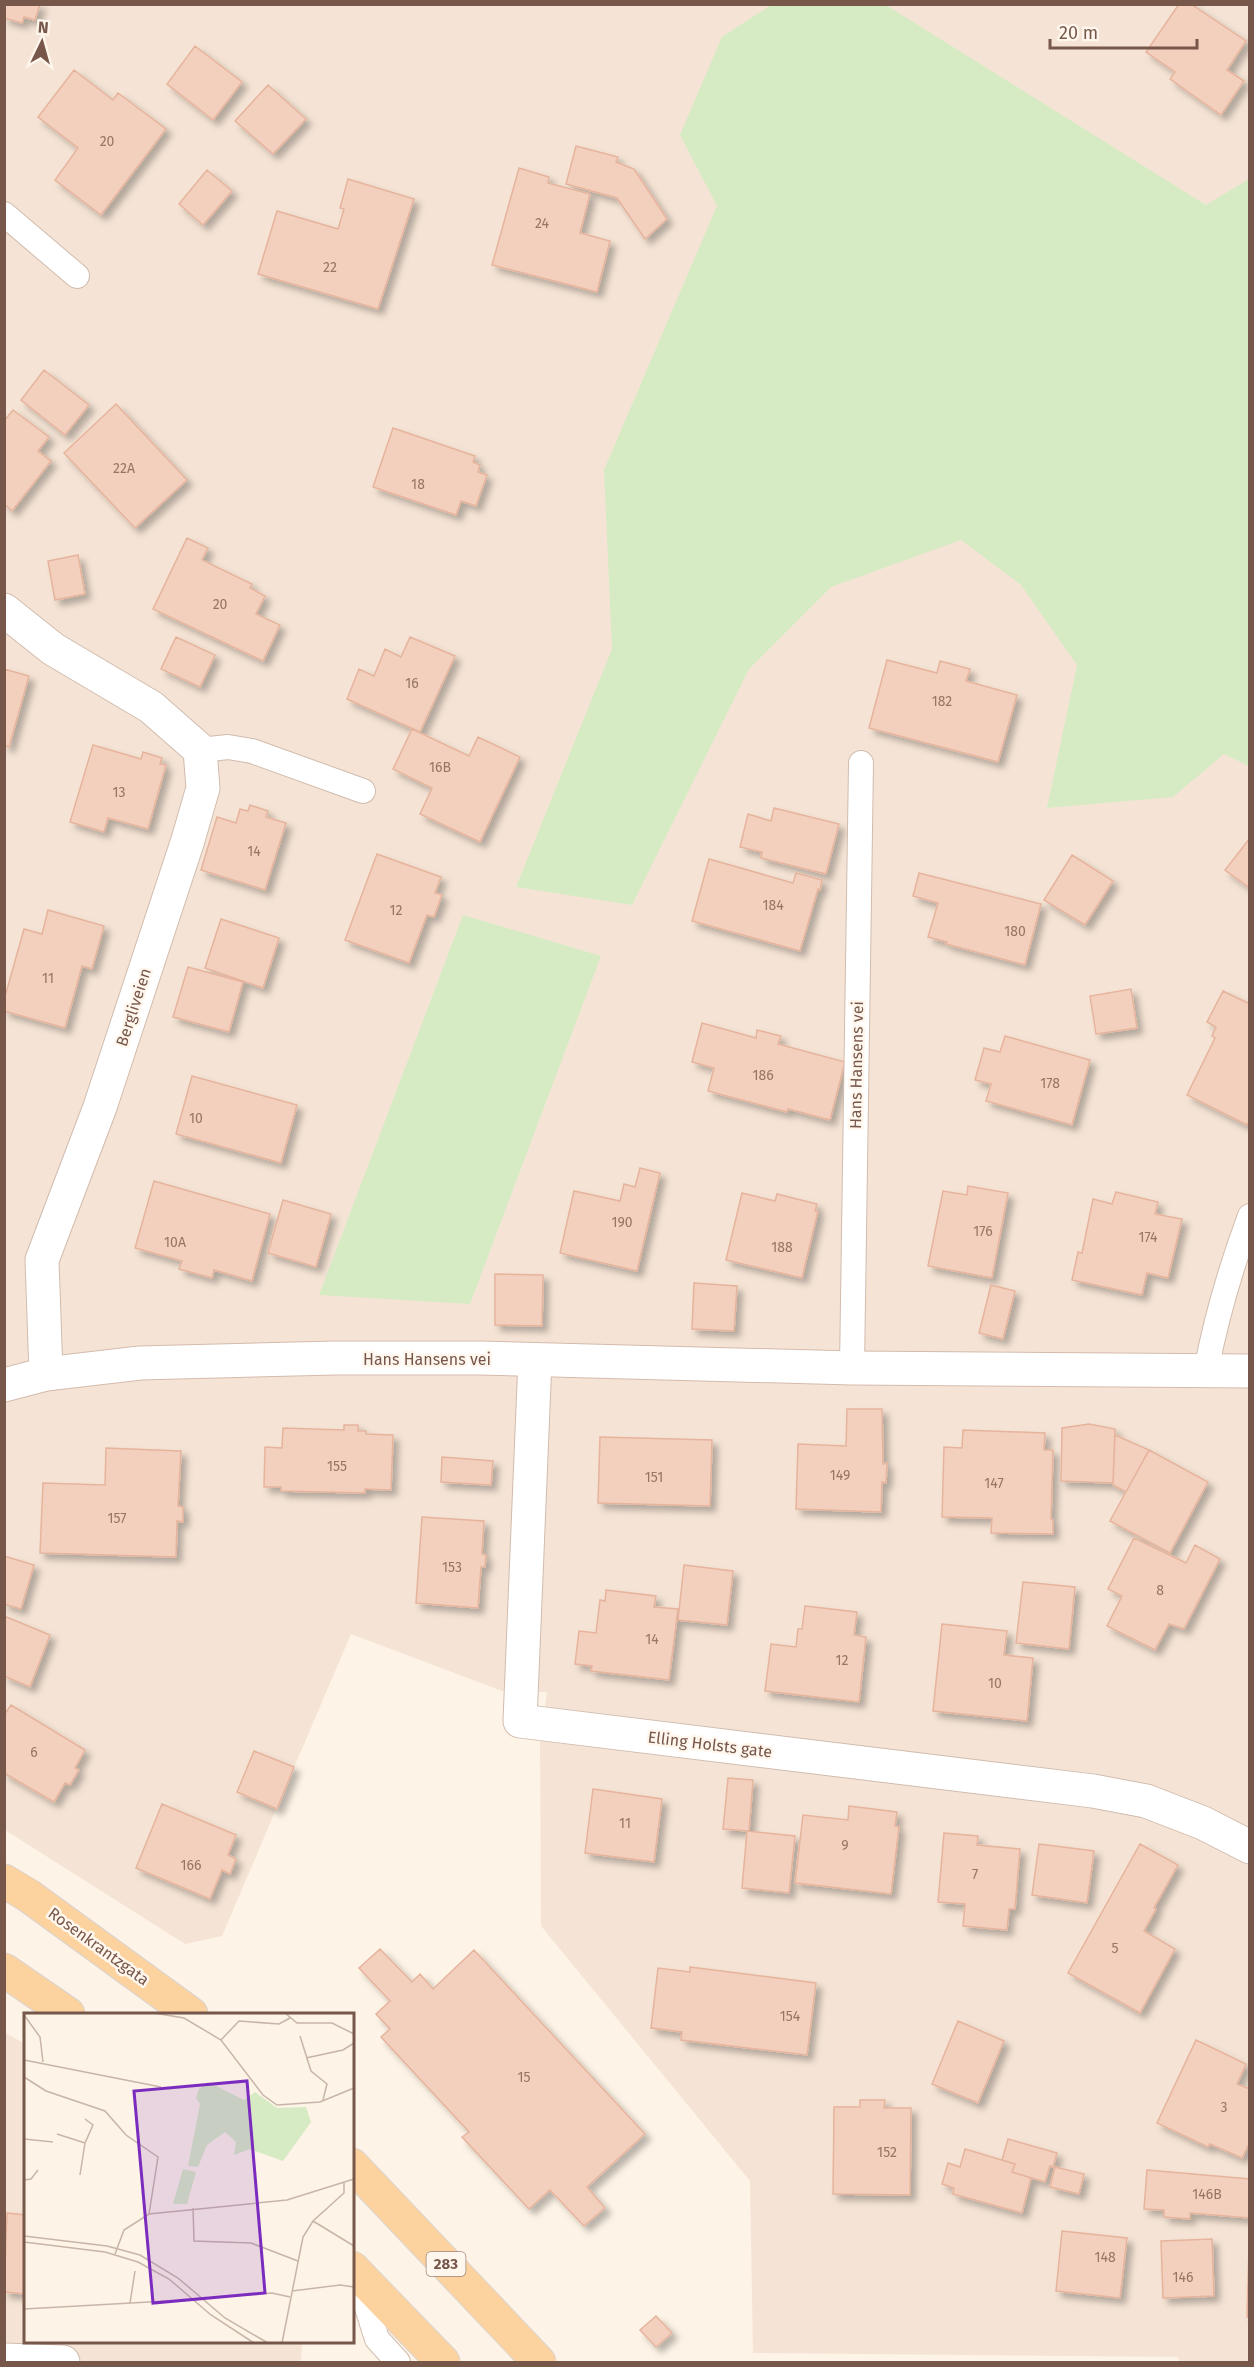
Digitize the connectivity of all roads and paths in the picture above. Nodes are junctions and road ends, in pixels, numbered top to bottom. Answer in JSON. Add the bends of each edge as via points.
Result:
{"nodes":[{"id":1,"x":4,"y":214,"type":"edge"},
{"id":2,"x":77,"y":276,"type":"dead end"},
{"id":3,"x":4,"y":610,"type":"edge"},
{"id":4,"x":200,"y":750,"type":"junction"},
{"id":5,"x":861,"y":763,"type":"dead end"},
{"id":6,"x":363,"y":791,"type":"dead end"},
{"id":7,"x":1250,"y":1216,"type":"edge"},
{"id":8,"x":535,"y":1360,"type":"junction"},
{"id":9,"x":852,"y":1368,"type":"junction"},
{"id":10,"x":1206,"y":1371,"type":"junction"},
{"id":11,"x":1250,"y":1371,"type":"edge"},
{"id":12,"x":45,"y":1374,"type":"junction"},
{"id":13,"x":4,"y":1385,"type":"edge"},
{"id":14,"x":1250,"y":1846,"type":"edge"},
{"id":15,"x":4,"y":1881,"type":"edge"},
{"id":16,"x":4,"y":1970,"type":"edge"},
{"id":17,"x":67,"y":2013,"type":"edge"},
{"id":18,"x":190,"y":2013,"type":"edge"},
{"id":19,"x":354,"y":2167,"type":"edge"},
{"id":20,"x":354,"y":2270,"type":"edge"},
{"id":21,"x":4,"y":2360,"type":"edge"},
{"id":22,"x":63,"y":2362,"type":"edge"},
{"id":23,"x":398,"y":2362,"type":"edge"},
{"id":24,"x":443,"y":2362,"type":"edge"},
{"id":25,"x":539,"y":2362,"type":"edge"}],
"edges":[{"from":1,"to":2,"type":"lane"},
{"from":3,"to":4,"type":"street","via":[[53,649],[151,707]]},
{"from":4,"to":6,"type":"lane","via":[[228,747],[252,751]]},
{"from":4,"to":12,"type":"street","name":"Bergliveien","via":[[203,788],[189,840],[100,1107],[42,1260]]},
{"from":5,"to":9,"type":"lane","name":"Hans Hansens vei"},
{"from":7,"to":10,"type":"lane","via":[[1224,1293]]},
{"from":8,"to":9,"type":"street","name":"Hans Hansens vei"},
{"from":8,"to":12,"type":"street","name":"Hans Hansens vei","via":[[335,1358],[140,1362]]},
{"from":8,"to":14,"type":"street","name":"Elling Holsts gate","via":[[520,1721],[1103,1793],[1146,1801]]},
{"from":9,"to":10,"type":"street","name":"Hans Hansens vei"},
{"from":10,"to":11,"type":"street","name":"Hans Hansens vei"},
{"from":12,"to":13,"type":"street","name":"Hans Hansens vei"},
{"from":15,"to":18,"type":"main road","name":"Rosenkrantzgata"},
{"from":16,"to":17,"type":"main road"},
{"from":19,"to":25,"type":"main road","number":"283"},
{"from":20,"to":23,"type":"lane","via":[[377,2339]]},
{"from":20,"to":24,"type":"main road"},
{"from":21,"to":22,"type":"street"}]}
